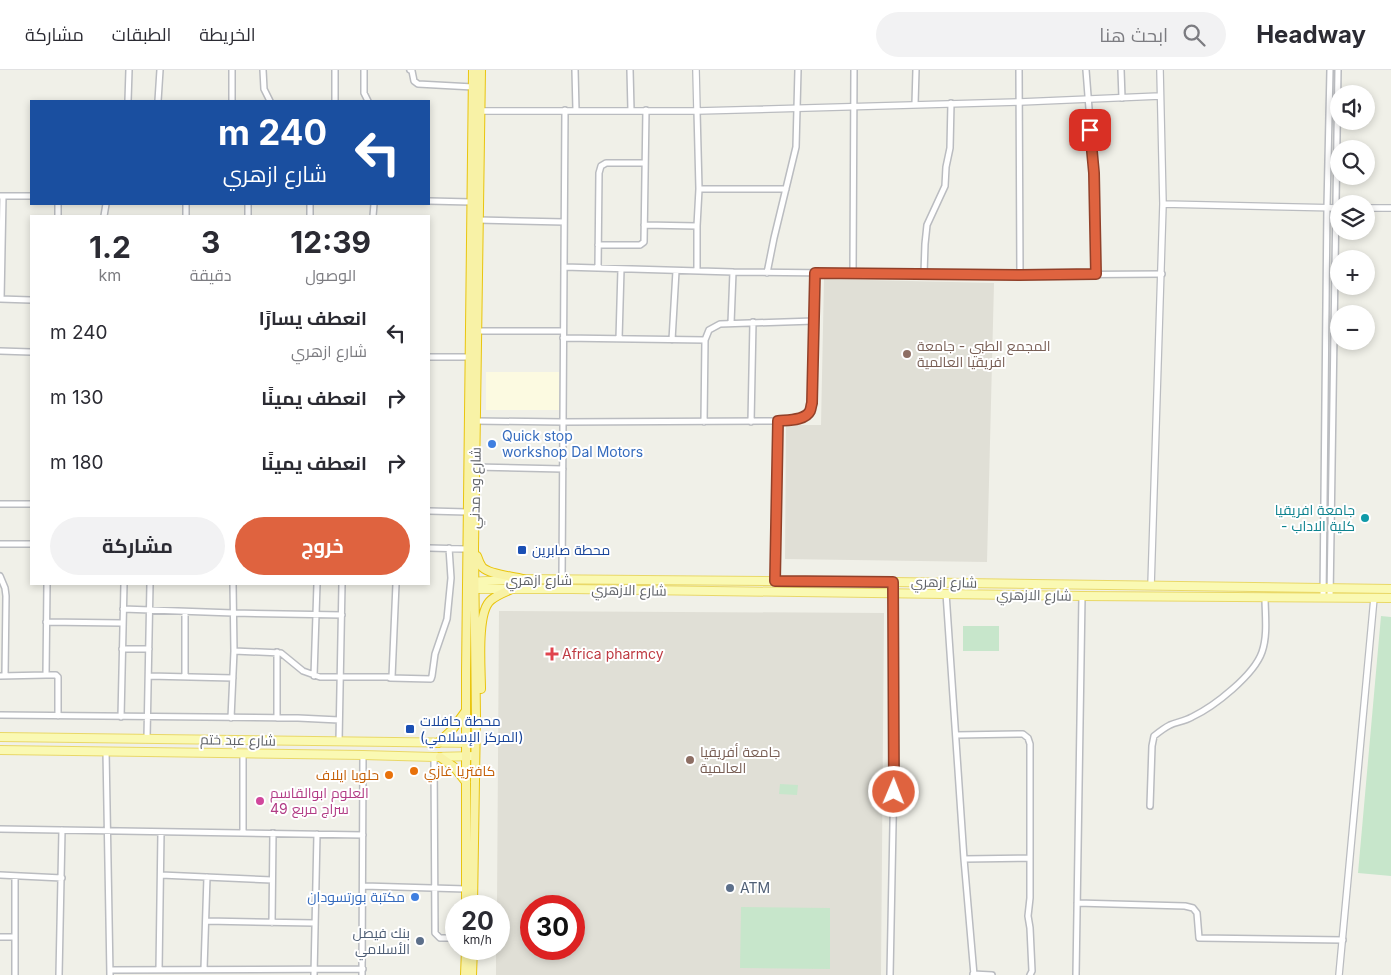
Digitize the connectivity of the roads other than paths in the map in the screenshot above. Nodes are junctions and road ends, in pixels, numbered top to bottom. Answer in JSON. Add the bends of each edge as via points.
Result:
{"nodes":[{"id":1,"x":129,"y":70,"type":"edge"},
{"id":2,"x":160,"y":70,"type":"edge"},
{"id":3,"x":232,"y":70,"type":"edge"},
{"id":4,"x":263,"y":70,"type":"edge"},
{"id":5,"x":335,"y":70,"type":"edge"},
{"id":6,"x":364,"y":70,"type":"edge"},
{"id":7,"x":410,"y":70,"type":"edge"},
{"id":8,"x":473,"y":70,"type":"edge"},
{"id":9,"x":481,"y":70,"type":"edge"},
{"id":10,"x":575,"y":70,"type":"edge"},
{"id":11,"x":630,"y":70,"type":"edge"},
{"id":12,"x":696,"y":70,"type":"edge"},
{"id":13,"x":798,"y":70,"type":"edge"},
{"id":14,"x":854,"y":70,"type":"edge"},
{"id":15,"x":916,"y":70,"type":"edge"},
{"id":16,"x":1019,"y":70,"type":"edge"},
{"id":17,"x":1086,"y":70,"type":"edge"},
{"id":18,"x":1121,"y":70,"type":"edge"},
{"id":19,"x":1160,"y":70,"type":"edge"},
{"id":20,"x":1330,"y":70,"type":"edge"},
{"id":21,"x":1338,"y":70,"type":"edge"},
{"id":22,"x":473,"y":87,"type":"junction"},
{"id":23,"x":1160,"y":96,"type":"junction"},
{"id":24,"x":1122,"y":98,"type":"junction"},
{"id":25,"x":1088,"y":99,"type":"junction"},
{"id":26,"x":128,"y":100,"type":"edge"},
{"id":27,"x":158,"y":100,"type":"edge"},
{"id":28,"x":232,"y":100,"type":"edge"},
{"id":29,"x":270,"y":100,"type":"edge"},
{"id":30,"x":335,"y":100,"type":"edge"},
{"id":31,"x":367,"y":100,"type":"edge"},
{"id":32,"x":1020,"y":102,"type":"junction"},
{"id":33,"x":952,"y":103,"type":"junction"},
{"id":34,"x":916,"y":104,"type":"junction"},
{"id":35,"x":855,"y":106,"type":"junction"},
{"id":36,"x":798,"y":108,"type":"junction"},
{"id":37,"x":476,"y":110,"type":"junction"},
{"id":38,"x":564,"y":110,"type":"junction"},
{"id":39,"x":576,"y":110,"type":"junction"},
{"id":40,"x":631,"y":110,"type":"junction"},
{"id":41,"x":646,"y":110,"type":"junction"},
{"id":42,"x":697,"y":111,"type":"junction"},
{"id":43,"x":644,"y":164,"type":"junction"},
{"id":44,"x":699,"y":189,"type":"junction"},
{"id":45,"x":786,"y":189,"type":"junction"},
{"id":46,"x":1337,"y":195,"type":"edge"},
{"id":47,"x":2,"y":196,"type":"edge"},
{"id":48,"x":30,"y":196,"type":"edge"},
{"id":49,"x":430,"y":201,"type":"edge"},
{"id":50,"x":471,"y":202,"type":"junction"},
{"id":51,"x":1163,"y":204,"type":"junction"},
{"id":52,"x":1327,"y":207,"type":"junction"},
{"id":53,"x":1330,"y":207,"type":"edge"},
{"id":54,"x":1375,"y":208,"type":"edge"},
{"id":55,"x":1391,"y":208,"type":"edge"},
{"id":56,"x":478,"y":220,"type":"junction"},
{"id":57,"x":564,"y":222,"type":"junction"},
{"id":58,"x":644,"y":225,"type":"junction"},
{"id":59,"x":697,"y":226,"type":"junction"},
{"id":60,"x":1336,"y":240,"type":"edge"},
{"id":61,"x":598,"y":245,"type":"junction"},
{"id":62,"x":564,"y":267,"type":"junction"},
{"id":63,"x":598,"y":268,"type":"junction"},
{"id":64,"x":621,"y":269,"type":"junction"},
{"id":65,"x":0,"y":271,"type":"edge"},
{"id":66,"x":676,"y":271,"type":"junction"},
{"id":67,"x":697,"y":271,"type":"junction"},
{"id":68,"x":733,"y":272,"type":"junction"},
{"id":69,"x":767,"y":273,"type":"junction"},
{"id":70,"x":815,"y":273,"type":"junction"},
{"id":71,"x":853,"y":273,"type":"junction"},
{"id":72,"x":924,"y":274,"type":"junction"},
{"id":73,"x":1096,"y":274,"type":"junction"},
{"id":74,"x":1162,"y":274,"type":"junction"},
{"id":75,"x":1020,"y":275,"type":"junction"},
{"id":76,"x":0,"y":299,"type":"edge"},
{"id":77,"x":30,"y":300,"type":"edge"},
{"id":78,"x":814,"y":321,"type":"junction"},
{"id":79,"x":753,"y":322,"type":"junction"},
{"id":80,"x":731,"y":323,"type":"junction"},
{"id":81,"x":477,"y":331,"type":"junction"},
{"id":82,"x":563,"y":331,"type":"junction"},
{"id":83,"x":563,"y":338,"type":"junction"},
{"id":84,"x":619,"y":339,"type":"junction"},
{"id":85,"x":672,"y":340,"type":"junction"},
{"id":86,"x":705,"y":340,"type":"junction"},
{"id":87,"x":0,"y":351,"type":"edge"},
{"id":88,"x":30,"y":352,"type":"edge"},
{"id":89,"x":430,"y":356,"type":"edge"},
{"id":90,"x":469,"y":356,"type":"junction"},
{"id":91,"x":476,"y":421,"type":"junction"},
{"id":92,"x":778,"y":421,"type":"junction"},
{"id":93,"x":563,"y":422,"type":"junction"},
{"id":94,"x":704,"y":422,"type":"junction"},
{"id":95,"x":751,"y":422,"type":"junction"},
{"id":96,"x":475,"y":467,"type":"junction"},
{"id":97,"x":562,"y":469,"type":"junction"},
{"id":98,"x":0,"y":504,"type":"edge"},
{"id":99,"x":30,"y":504,"type":"edge"},
{"id":100,"x":430,"y":511,"type":"edge"},
{"id":101,"x":467,"y":512,"type":"junction"},
{"id":102,"x":0,"y":544,"type":"edge"},
{"id":103,"x":30,"y":544,"type":"edge"},
{"id":104,"x":430,"y":548,"type":"edge"},
{"id":105,"x":449,"y":548,"type":"junction"},
{"id":106,"x":471,"y":549,"type":"junction"},
{"id":107,"x":0,"y":576,"type":"edge"},
{"id":108,"x":523,"y":579,"type":"junction"},
{"id":109,"x":562,"y":580,"type":"junction"},
{"id":110,"x":600,"y":580,"type":"junction"},
{"id":111,"x":775,"y":581,"type":"junction"},
{"id":112,"x":893,"y":582,"type":"junction"},
{"id":113,"x":46,"y":585,"type":"edge"},
{"id":114,"x":124,"y":585,"type":"edge"},
{"id":115,"x":150,"y":585,"type":"edge"},
{"id":116,"x":233,"y":585,"type":"edge"},
{"id":117,"x":317,"y":585,"type":"edge"},
{"id":118,"x":342,"y":585,"type":"edge"},
{"id":119,"x":396,"y":585,"type":"edge"},
{"id":120,"x":472,"y":585,"type":"junction"},
{"id":121,"x":1151,"y":586,"type":"junction"},
{"id":122,"x":1327,"y":588,"type":"junction"},
{"id":123,"x":512,"y":589,"type":"junction"},
{"id":124,"x":600,"y":589,"type":"junction"},
{"id":125,"x":1391,"y":589,"type":"edge"},
{"id":126,"x":893,"y":592,"type":"junction"},
{"id":127,"x":946,"y":593,"type":"junction"},
{"id":128,"x":1082,"y":596,"type":"junction"},
{"id":129,"x":1265,"y":597,"type":"junction"},
{"id":130,"x":1326,"y":598,"type":"junction"},
{"id":131,"x":1374,"y":598,"type":"junction"},
{"id":132,"x":1391,"y":598,"type":"edge"},
{"id":133,"x":123,"y":609,"type":"junction"},
{"id":134,"x":150,"y":610,"type":"junction"},
{"id":135,"x":186,"y":612,"type":"junction"},
{"id":136,"x":233,"y":613,"type":"junction"},
{"id":137,"x":316,"y":614,"type":"junction"},
{"id":138,"x":342,"y":615,"type":"junction"},
{"id":139,"x":3,"y":619,"type":"edge"},
{"id":140,"x":46,"y":622,"type":"junction"},
{"id":141,"x":122,"y":623,"type":"junction"},
{"id":142,"x":122,"y":649,"type":"junction"},
{"id":143,"x":149,"y":649,"type":"junction"},
{"id":144,"x":234,"y":651,"type":"junction"},
{"id":145,"x":277,"y":652,"type":"junction"},
{"id":146,"x":2,"y":675,"type":"edge"},
{"id":147,"x":46,"y":675,"type":"junction"},
{"id":148,"x":149,"y":676,"type":"junction"},
{"id":149,"x":314,"y":676,"type":"junction"},
{"id":150,"x":185,"y":677,"type":"junction"},
{"id":151,"x":340,"y":677,"type":"junction"},
{"id":152,"x":373,"y":677,"type":"junction"},
{"id":153,"x":233,"y":678,"type":"junction"},
{"id":154,"x":466,"y":710,"type":"junction"},
{"id":155,"x":0,"y":715,"type":"edge"},
{"id":156,"x":58,"y":716,"type":"junction"},
{"id":157,"x":122,"y":717,"type":"junction"},
{"id":158,"x":147,"y":717,"type":"junction"},
{"id":159,"x":476,"y":717,"type":"junction"},
{"id":160,"x":232,"y":718,"type":"junction"},
{"id":161,"x":277,"y":718,"type":"junction"},
{"id":162,"x":339,"y":720,"type":"junction"},
{"id":163,"x":956,"y":735,"type":"junction"},
{"id":164,"x":0,"y":737,"type":"edge"},
{"id":165,"x":147,"y":738,"type":"junction"},
{"id":166,"x":339,"y":741,"type":"junction"},
{"id":167,"x":438,"y":743,"type":"junction"},
{"id":168,"x":466,"y":743,"type":"junction"},
{"id":169,"x":475,"y":743,"type":"junction"},
{"id":170,"x":0,"y":750,"type":"edge"},
{"id":171,"x":106,"y":751,"type":"junction"},
{"id":172,"x":243,"y":753,"type":"junction"},
{"id":173,"x":363,"y":755,"type":"junction"},
{"id":174,"x":466,"y":756,"type":"junction"},
{"id":175,"x":475,"y":756,"type":"junction"},
{"id":176,"x":437,"y":757,"type":"junction"},
{"id":177,"x":466,"y":782,"type":"junction"},
{"id":178,"x":1150,"y":806,"type":"dead end"},
{"id":179,"x":0,"y":829,"type":"edge"},
{"id":180,"x":62,"y":830,"type":"junction"},
{"id":181,"x":109,"y":831,"type":"junction"},
{"id":182,"x":161,"y":832,"type":"junction"},
{"id":183,"x":243,"y":833,"type":"junction"},
{"id":184,"x":273,"y":833,"type":"junction"},
{"id":185,"x":317,"y":834,"type":"junction"},
{"id":186,"x":363,"y":835,"type":"junction"},
{"id":187,"x":1030,"y":858,"type":"junction"},
{"id":188,"x":964,"y":859,"type":"junction"},
{"id":189,"x":0,"y":875,"type":"edge"},
{"id":190,"x":161,"y":875,"type":"junction"},
{"id":191,"x":15,"y":876,"type":"junction"},
{"id":192,"x":207,"y":877,"type":"junction"},
{"id":193,"x":62,"y":878,"type":"junction"},
{"id":194,"x":272,"y":880,"type":"junction"},
{"id":195,"x":364,"y":886,"type":"junction"},
{"id":196,"x":434,"y":888,"type":"junction"},
{"id":197,"x":466,"y":889,"type":"junction"},
{"id":198,"x":466,"y":895,"type":"edge"},
{"id":199,"x":474,"y":895,"type":"edge"},
{"id":200,"x":1077,"y":904,"type":"junction"},
{"id":201,"x":206,"y":921,"type":"junction"},
{"id":202,"x":272,"y":923,"type":"junction"},
{"id":203,"x":315,"y":923,"type":"junction"},
{"id":204,"x":0,"y":937,"type":"edge"},
{"id":205,"x":15,"y":937,"type":"junction"},
{"id":206,"x":445,"y":938,"type":"edge"},
{"id":207,"x":1343,"y":940,"type":"junction"},
{"id":208,"x":466,"y":960,"type":"edge"},
{"id":209,"x":473,"y":960,"type":"edge"},
{"id":210,"x":204,"y":969,"type":"junction"},
{"id":211,"x":160,"y":970,"type":"junction"},
{"id":212,"x":110,"y":972,"type":"edge"},
{"id":213,"x":187,"y":972,"type":"edge"},
{"id":214,"x":314,"y":972,"type":"edge"},
{"id":215,"x":362,"y":972,"type":"edge"},
{"id":216,"x":973,"y":974,"type":"edge"},
{"id":217,"x":15,"y":975,"type":"edge"},
{"id":218,"x":59,"y":975,"type":"edge"},
{"id":219,"x":465,"y":975,"type":"edge"},
{"id":220,"x":472,"y":975,"type":"edge"},
{"id":221,"x":890,"y":975,"type":"edge"},
{"id":222,"x":992,"y":975,"type":"edge"},
{"id":223,"x":1030,"y":975,"type":"edge"},
{"id":224,"x":1076,"y":975,"type":"edge"},
{"id":225,"x":1339,"y":975,"type":"edge"}],
"edges":[{"from":1,"to":26,"type":"street"},
{"from":2,"to":27,"type":"street"},
{"from":3,"to":28,"type":"street"},
{"from":4,"to":29,"type":"street","via":[[264,89]]},
{"from":5,"to":30,"type":"street"},
{"from":6,"to":31,"type":"street","via":[[364,94]]},
{"from":7,"to":22,"type":"street","via":[[418,84]]},
{"from":8,"to":22,"type":"highway","name":"شارع ود مدني"},
{"from":9,"to":37,"type":"highway","name":"شارع ود مدني"},
{"from":10,"to":39,"type":"street"},
{"from":11,"to":40,"type":"street"},
{"from":12,"to":42,"type":"street"},
{"from":13,"to":36,"type":"street"},
{"from":14,"to":35,"type":"street"},
{"from":15,"to":34,"type":"street"},
{"from":16,"to":32,"type":"street"},
{"from":17,"to":25,"type":"street"},
{"from":18,"to":24,"type":"street"},
{"from":19,"to":23,"type":"street"},
{"from":20,"to":52,"type":"street"},
{"from":21,"to":46,"type":"street"},
{"from":22,"to":37,"type":"highway","name":"شارع ود مدني"},
{"from":23,"to":24,"type":"street"},
{"from":23,"to":51,"type":"street"},
{"from":24,"to":25,"type":"street"},
{"from":25,"to":32,"type":"street"},
{"from":25,"to":73,"type":"street","via":[[1094,173]]},
{"from":32,"to":33,"type":"street"},
{"from":32,"to":75,"type":"street"},
{"from":33,"to":34,"type":"street"},
{"from":33,"to":72,"type":"street","via":[[944,186],[927,225]]},
{"from":34,"to":35,"type":"street"},
{"from":35,"to":36,"type":"street"},
{"from":35,"to":71,"type":"street"},
{"from":36,"to":42,"type":"street"},
{"from":36,"to":45,"type":"street","via":[[796,147]]},
{"from":37,"to":38,"type":"street"},
{"from":37,"to":50,"type":"highway","name":"شارع ود مدني"},
{"from":37,"to":56,"type":"highway","name":"شارع ود مدني"},
{"from":38,"to":39,"type":"street"},
{"from":38,"to":57,"type":"street"},
{"from":39,"to":40,"type":"street"},
{"from":40,"to":41,"type":"street"},
{"from":41,"to":42,"type":"street"},
{"from":41,"to":43,"type":"street"},
{"from":42,"to":44,"type":"street"},
{"from":43,"to":58,"type":"street"},
{"from":43,"to":61,"type":"street","via":[[606,163],[601,166]]},
{"from":44,"to":45,"type":"street"},
{"from":44,"to":59,"type":"street"},
{"from":45,"to":69,"type":"street"},
{"from":47,"to":48,"type":"street"},
{"from":47,"to":65,"type":"street"},
{"from":49,"to":50,"type":"street"},
{"from":50,"to":90,"type":"highway","name":"شارع ود مدني"},
{"from":51,"to":52,"type":"street"},
{"from":51,"to":74,"type":"street"},
{"from":52,"to":53,"type":"street"},
{"from":52,"to":122,"type":"street"},
{"from":54,"to":55,"type":"street"},
{"from":56,"to":57,"type":"street"},
{"from":56,"to":81,"type":"highway","name":"شارع ود مدني"},
{"from":57,"to":62,"type":"street"},
{"from":58,"to":59,"type":"street"},
{"from":58,"to":61,"type":"street","via":[[642,244]]},
{"from":59,"to":67,"type":"street"},
{"from":60,"to":122,"type":"street"},
{"from":61,"to":63,"type":"street"},
{"from":62,"to":63,"type":"street"},
{"from":62,"to":82,"type":"street"},
{"from":63,"to":64,"type":"street"},
{"from":64,"to":66,"type":"street"},
{"from":64,"to":84,"type":"street"},
{"from":65,"to":76,"type":"street"},
{"from":66,"to":67,"type":"street"},
{"from":66,"to":85,"type":"street"},
{"from":67,"to":68,"type":"street"},
{"from":68,"to":69,"type":"street"},
{"from":68,"to":80,"type":"street"},
{"from":69,"to":70,"type":"street"},
{"from":70,"to":71,"type":"street"},
{"from":70,"to":78,"type":"street"},
{"from":71,"to":72,"type":"street"},
{"from":72,"to":75,"type":"street"},
{"from":73,"to":74,"type":"street"},
{"from":73,"to":75,"type":"street"},
{"from":74,"to":121,"type":"street"},
{"from":76,"to":77,"type":"street"},
{"from":78,"to":79,"type":"street"},
{"from":78,"to":92,"type":"street","via":[[810,412],[797,419]]},
{"from":79,"to":80,"type":"street"},
{"from":79,"to":95,"type":"street"},
{"from":80,"to":86,"type":"street","via":[[714,327]]},
{"from":81,"to":82,"type":"street"},
{"from":81,"to":91,"type":"highway","name":"شارع ود مدني"},
{"from":82,"to":83,"type":"street"},
{"from":83,"to":84,"type":"street"},
{"from":83,"to":93,"type":"street"},
{"from":84,"to":85,"type":"street"},
{"from":85,"to":86,"type":"street"},
{"from":86,"to":94,"type":"street"},
{"from":87,"to":88,"type":"street"},
{"from":89,"to":90,"type":"street"},
{"from":90,"to":101,"type":"highway","name":"شارع ود مدني"},
{"from":91,"to":93,"type":"street"},
{"from":91,"to":96,"type":"highway","name":"شارع ود مدني"},
{"from":92,"to":95,"type":"street"},
{"from":92,"to":111,"type":"street"},
{"from":93,"to":94,"type":"street"},
{"from":93,"to":97,"type":"street"},
{"from":94,"to":95,"type":"street"},
{"from":96,"to":97,"type":"street"},
{"from":96,"to":106,"type":"highway","name":"شارع ود مدني"},
{"from":97,"to":109,"type":"street"},
{"from":98,"to":99,"type":"street"},
{"from":100,"to":101,"type":"street"},
{"from":101,"to":106,"type":"highway","name":"شارع ود مدني"},
{"from":102,"to":103,"type":"street"},
{"from":104,"to":105,"type":"street"},
{"from":105,"to":106,"type":"street"},
{"from":105,"to":152,"type":"street","via":[[451,578],[447,619],[435,654],[431,679]]},
{"from":106,"to":108,"type":"highway","via":[[486,569]]},
{"from":106,"to":120,"type":"highway","name":"شارع ود مدني"},
{"from":107,"to":139,"type":"street","via":[[6,591]]},
{"from":108,"to":109,"type":"main road","name":"شارع ازهري"},
{"from":108,"to":120,"type":"main road","name":"شارع ازهري"},
{"from":109,"to":110,"type":"main road","name":"شارع ازهري"},
{"from":110,"to":111,"type":"main road","name":"شارع ازهري"},
{"from":110,"to":124,"type":"main road"},
{"from":111,"to":112,"type":"main road","name":"شارع ازهري"},
{"from":112,"to":121,"type":"main road","name":"شارع ازهري"},
{"from":112,"to":126,"type":"street"},
{"from":113,"to":140,"type":"street"},
{"from":114,"to":133,"type":"street"},
{"from":115,"to":134,"type":"street"},
{"from":116,"to":136,"type":"street"},
{"from":117,"to":137,"type":"street"},
{"from":118,"to":138,"type":"street"},
{"from":119,"to":152,"type":"street","via":[[392,677]]},
{"from":120,"to":123,"type":"main road","name":"شارع الازهري"},
{"from":120,"to":154,"type":"highway","name":"شارع ود مدني"},
{"from":120,"to":159,"type":"highway","name":"شارع ود مدني"},
{"from":121,"to":122,"type":"main road","name":"شارع ازهري"},
{"from":122,"to":125,"type":"main road","name":"شارع ازهري"},
{"from":122,"to":130,"type":"street"},
{"from":123,"to":124,"type":"main road","name":"شارع الازهري"},
{"from":123,"to":159,"type":"highway","via":[[490,600],[484,610],[480,708]]},
{"from":124,"to":126,"type":"main road","name":"شارع الازهري"},
{"from":126,"to":127,"type":"main road","name":"شارع الازهري"},
{"from":126,"to":221,"type":"street"},
{"from":127,"to":128,"type":"main road","name":"شارع الازهري"},
{"from":127,"to":163,"type":"street"},
{"from":128,"to":129,"type":"main road","name":"شارع الازهري"},
{"from":128,"to":200,"type":"street"},
{"from":129,"to":130,"type":"main road","name":"شارع الازهري"},
{"from":129,"to":178,"type":"street","via":[[1262,652],[1246,677],[1198,715],[1171,725],[1154,736]]},
{"from":130,"to":131,"type":"main road","name":"شارع الازهري"},
{"from":131,"to":132,"type":"main road","name":"شارع الازهري"},
{"from":131,"to":207,"type":"street"},
{"from":133,"to":134,"type":"street"},
{"from":133,"to":141,"type":"street"},
{"from":134,"to":135,"type":"street"},
{"from":134,"to":143,"type":"street"},
{"from":135,"to":136,"type":"street"},
{"from":135,"to":150,"type":"street"},
{"from":136,"to":137,"type":"street"},
{"from":136,"to":144,"type":"street"},
{"from":137,"to":138,"type":"street"},
{"from":137,"to":149,"type":"street"},
{"from":138,"to":151,"type":"street"},
{"from":139,"to":146,"type":"street"},
{"from":140,"to":141,"type":"street"},
{"from":140,"to":147,"type":"street"},
{"from":141,"to":142,"type":"street"},
{"from":142,"to":143,"type":"street"},
{"from":142,"to":157,"type":"street"},
{"from":143,"to":148,"type":"street"},
{"from":144,"to":145,"type":"street"},
{"from":144,"to":153,"type":"street"},
{"from":145,"to":149,"type":"street"},
{"from":145,"to":161,"type":"street"},
{"from":146,"to":147,"type":"street"},
{"from":147,"to":156,"type":"street","via":[[58,677]]},
{"from":148,"to":150,"type":"street"},
{"from":148,"to":158,"type":"street"},
{"from":149,"to":151,"type":"street"},
{"from":150,"to":153,"type":"street"},
{"from":151,"to":152,"type":"street"},
{"from":151,"to":162,"type":"street"},
{"from":153,"to":160,"type":"street"},
{"from":154,"to":167,"type":"highway"},
{"from":154,"to":168,"type":"highway","name":"شارع ود مدني"},
{"from":155,"to":156,"type":"street"},
{"from":156,"to":157,"type":"street"},
{"from":157,"to":158,"type":"street"},
{"from":158,"to":160,"type":"street"},
{"from":158,"to":165,"type":"street"},
{"from":159,"to":169,"type":"highway","name":"شارع ود مدني"},
{"from":160,"to":161,"type":"street"},
{"from":161,"to":162,"type":"street"},
{"from":162,"to":166,"type":"street"},
{"from":163,"to":187,"type":"street","via":[[1018,733],[1028,738]]},
{"from":163,"to":188,"type":"street"},
{"from":164,"to":165,"type":"main road","name":"شارع عبد ختم"},
{"from":165,"to":166,"type":"main road","name":"شارع عبد ختم"},
{"from":166,"to":167,"type":"main road","name":"شارع عبد ختم"},
{"from":167,"to":168,"type":"main road","name":"شارع عبد ختم"},
{"from":168,"to":169,"type":"main road","name":"شارع عبد ختم"},
{"from":168,"to":174,"type":"highway","name":"شارع ود مدني"},
{"from":169,"to":175,"type":"highway","name":"شارع ود مدني"},
{"from":170,"to":171,"type":"main road","name":"شارع عبد ختم"},
{"from":171,"to":172,"type":"main road","name":"شارع عبد ختم"},
{"from":171,"to":181,"type":"street"},
{"from":172,"to":173,"type":"main road","name":"شارع عبد ختم"},
{"from":172,"to":183,"type":"street"},
{"from":173,"to":176,"type":"main road","name":"شارع عبد ختم"},
{"from":173,"to":186,"type":"street"},
{"from":174,"to":175,"type":"main road","name":"شارع عبد ختم"},
{"from":174,"to":176,"type":"main road","name":"شارع عبد ختم"},
{"from":174,"to":177,"type":"highway","name":"شارع ود مدني"},
{"from":175,"to":199,"type":"highway","name":"شارع ود مدني"},
{"from":176,"to":177,"type":"highway","via":[[454,767]]},
{"from":176,"to":196,"type":"street"},
{"from":177,"to":197,"type":"highway","name":"شارع ود مدني"},
{"from":179,"to":180,"type":"street"},
{"from":180,"to":181,"type":"street"},
{"from":180,"to":193,"type":"street"},
{"from":181,"to":182,"type":"street"},
{"from":181,"to":212,"type":"street"},
{"from":182,"to":183,"type":"street"},
{"from":182,"to":190,"type":"street"},
{"from":183,"to":184,"type":"street"},
{"from":184,"to":185,"type":"street"},
{"from":184,"to":194,"type":"street"},
{"from":185,"to":186,"type":"street"},
{"from":185,"to":203,"type":"street"},
{"from":186,"to":195,"type":"street"},
{"from":187,"to":188,"type":"street"},
{"from":187,"to":223,"type":"street"},
{"from":188,"to":216,"type":"street"},
{"from":189,"to":191,"type":"street"},
{"from":190,"to":192,"type":"street"},
{"from":190,"to":211,"type":"street"},
{"from":191,"to":193,"type":"street"},
{"from":191,"to":205,"type":"street"},
{"from":192,"to":194,"type":"street"},
{"from":192,"to":201,"type":"street"},
{"from":193,"to":218,"type":"street"},
{"from":194,"to":202,"type":"street"},
{"from":195,"to":196,"type":"street"},
{"from":195,"to":215,"type":"street"},
{"from":196,"to":197,"type":"street"},
{"from":196,"to":206,"type":"street","via":[[435,933]]},
{"from":197,"to":198,"type":"highway","name":"شارع ود مدني"},
{"from":200,"to":207,"type":"street","via":[[1193,908],[1199,938]]},
{"from":200,"to":224,"type":"street"},
{"from":201,"to":202,"type":"street"},
{"from":201,"to":210,"type":"street"},
{"from":202,"to":203,"type":"street"},
{"from":203,"to":214,"type":"street"},
{"from":204,"to":205,"type":"street"},
{"from":205,"to":217,"type":"street"},
{"from":207,"to":225,"type":"street"},
{"from":208,"to":219,"type":"highway"},
{"from":209,"to":220,"type":"highway"},
{"from":210,"to":213,"type":"street"},
{"from":210,"to":214,"type":"street"},
{"from":211,"to":212,"type":"street"},
{"from":211,"to":213,"type":"street"},
{"from":214,"to":215,"type":"street"},
{"from":216,"to":222,"type":"street"}]}
